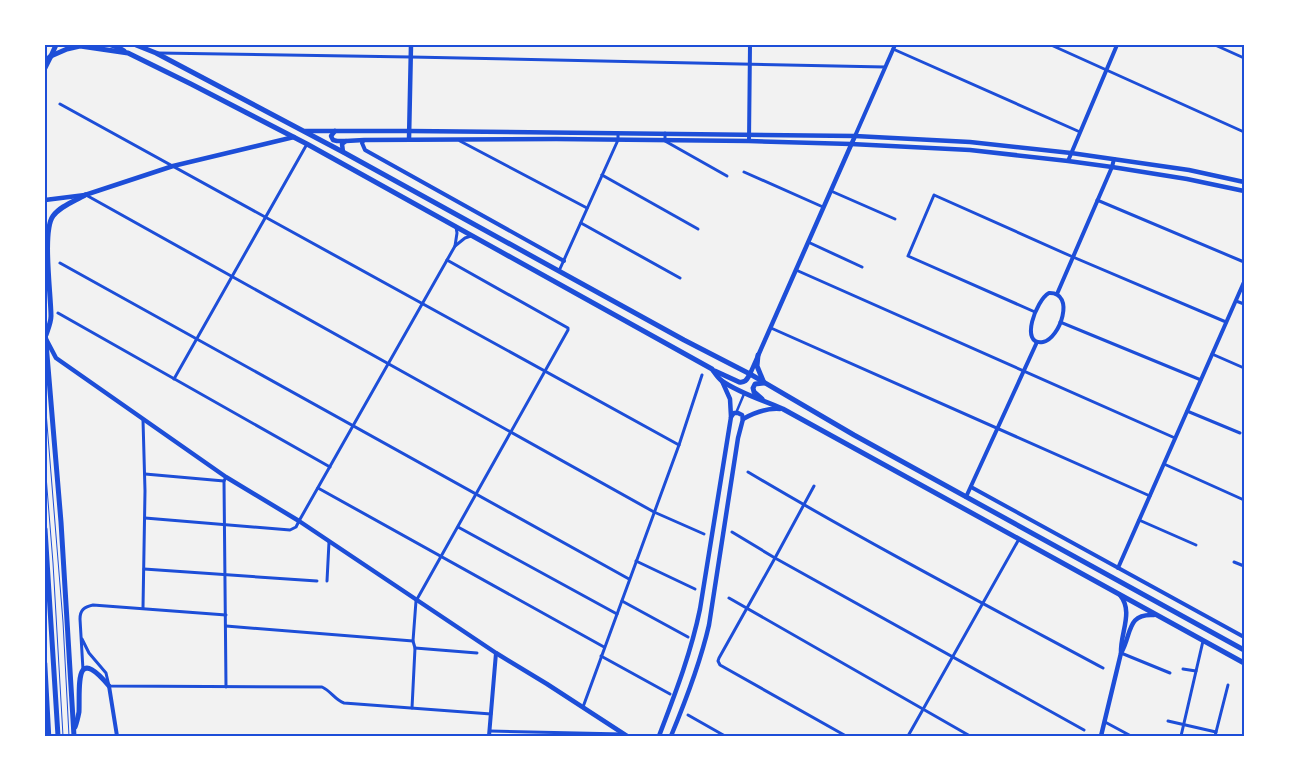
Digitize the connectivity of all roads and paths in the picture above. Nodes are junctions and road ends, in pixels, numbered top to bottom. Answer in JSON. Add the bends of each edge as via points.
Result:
{"nodes":[{"id":1,"x":56,"y":45,"type":"edge"},
{"id":2,"x":111,"y":45,"type":"edge"},
{"id":3,"x":136,"y":45,"type":"edge"},
{"id":4,"x":411,"y":45,"type":"edge"},
{"id":5,"x":750,"y":45,"type":"edge"},
{"id":6,"x":1051,"y":45,"type":"edge"},
{"id":7,"x":1118,"y":45,"type":"edge"},
{"id":8,"x":1215,"y":45,"type":"edge"},
{"id":9,"x":894,"y":47,"type":"edge"},
{"id":10,"x":128,"y":53,"type":"junction"},
{"id":11,"x":156,"y":53,"type":"junction"},
{"id":12,"x":51,"y":56,"type":"junction"},
{"id":13,"x":411,"y":57,"type":"junction"},
{"id":14,"x":1244,"y":58,"type":"edge"},
{"id":15,"x":45,"y":61,"type":"edge"},
{"id":16,"x":750,"y":64,"type":"junction"},
{"id":17,"x":885,"y":67,"type":"junction"},
{"id":18,"x":45,"y":68,"type":"edge"},
{"id":19,"x":1107,"y":70,"type":"junction"},
{"id":20,"x":60,"y":104,"type":"dead end"},
{"id":21,"x":410,"y":130,"type":"junction"},
{"id":22,"x":335,"y":131,"type":"junction"},
{"id":23,"x":457,"y":131,"type":"junction"},
{"id":24,"x":305,"y":132,"type":"junction"},
{"id":25,"x":556,"y":132,"type":"junction"},
{"id":26,"x":1080,"y":132,"type":"junction"},
{"id":27,"x":1244,"y":132,"type":"edge"},
{"id":28,"x":618,"y":133,"type":"junction"},
{"id":29,"x":665,"y":133,"type":"junction"},
{"id":30,"x":749,"y":134,"type":"junction"},
{"id":31,"x":855,"y":136,"type":"junction"},
{"id":32,"x":294,"y":137,"type":"junction"},
{"id":33,"x":410,"y":139,"type":"junction"},
{"id":34,"x":457,"y":139,"type":"junction"},
{"id":35,"x":556,"y":139,"type":"junction"},
{"id":36,"x":364,"y":140,"type":"junction"},
{"id":37,"x":618,"y":140,"type":"junction"},
{"id":38,"x":346,"y":141,"type":"junction"},
{"id":39,"x":665,"y":141,"type":"junction"},
{"id":40,"x":749,"y":141,"type":"junction"},
{"id":41,"x":307,"y":144,"type":"junction"},
{"id":42,"x":851,"y":144,"type":"junction"},
{"id":43,"x":343,"y":152,"type":"junction"},
{"id":44,"x":1071,"y":153,"type":"junction"},
{"id":45,"x":1114,"y":159,"type":"junction"},
{"id":46,"x":1068,"y":161,"type":"junction"},
{"id":47,"x":173,"y":166,"type":"junction"},
{"id":48,"x":1112,"y":167,"type":"junction"},
{"id":49,"x":744,"y":172,"type":"dead end"},
{"id":50,"x":602,"y":175,"type":"junction"},
{"id":51,"x":727,"y":176,"type":"dead end"},
{"id":52,"x":1244,"y":182,"type":"edge"},
{"id":53,"x":830,"y":191,"type":"junction"},
{"id":54,"x":1244,"y":191,"type":"edge"},
{"id":55,"x":85,"y":195,"type":"junction"},
{"id":56,"x":45,"y":200,"type":"edge"},
{"id":57,"x":1097,"y":200,"type":"junction"},
{"id":58,"x":823,"y":207,"type":"junction"},
{"id":59,"x":587,"y":208,"type":"junction"},
{"id":60,"x":266,"y":217,"type":"junction"},
{"id":61,"x":895,"y":219,"type":"dead end"},
{"id":62,"x":580,"y":223,"type":"junction"},
{"id":63,"x":456,"y":227,"type":"junction"},
{"id":64,"x":698,"y":230,"type":"dead end"},
{"id":65,"x":472,"y":236,"type":"junction"},
{"id":66,"x":808,"y":242,"type":"junction"},
{"id":67,"x":455,"y":246,"type":"junction"},
{"id":68,"x":1072,"y":257,"type":"junction"},
{"id":69,"x":446,"y":260,"type":"junction"},
{"id":70,"x":564,"y":261,"type":"junction"},
{"id":71,"x":1244,"y":262,"type":"edge"},
{"id":72,"x":60,"y":263,"type":"dead end"},
{"id":73,"x":862,"y":266,"type":"dead end"},
{"id":74,"x":796,"y":270,"type":"junction"},
{"id":75,"x":559,"y":271,"type":"junction"},
{"id":76,"x":232,"y":277,"type":"junction"},
{"id":77,"x":680,"y":278,"type":"dead end"},
{"id":78,"x":1244,"y":282,"type":"edge"},
{"id":79,"x":1057,"y":294,"type":"junction"},
{"id":80,"x":1236,"y":301,"type":"junction"},
{"id":81,"x":422,"y":304,"type":"junction"},
{"id":82,"x":1244,"y":304,"type":"edge"},
{"id":83,"x":1035,"y":312,"type":"junction"},
{"id":84,"x":58,"y":313,"type":"dead end"},
{"id":85,"x":1060,"y":322,"type":"junction"},
{"id":86,"x":1226,"y":322,"type":"junction"},
{"id":87,"x":770,"y":328,"type":"junction"},
{"id":88,"x":45,"y":332,"type":"edge"},
{"id":89,"x":46,"y":337,"type":"edge"},
{"id":90,"x":197,"y":339,"type":"junction"},
{"id":91,"x":1037,"y":342,"type":"junction"},
{"id":92,"x":1212,"y":354,"type":"junction"},
{"id":93,"x":758,"y":355,"type":"junction"},
{"id":94,"x":388,"y":364,"type":"junction"},
{"id":95,"x":1244,"y":368,"type":"edge"},
{"id":96,"x":712,"y":369,"type":"junction"},
{"id":97,"x":545,"y":371,"type":"junction"},
{"id":98,"x":1024,"y":371,"type":"junction"},
{"id":99,"x":750,"y":374,"type":"junction"},
{"id":100,"x":702,"y":375,"type":"dead end"},
{"id":101,"x":174,"y":379,"type":"junction"},
{"id":102,"x":722,"y":380,"type":"junction"},
{"id":103,"x":1200,"y":380,"type":"junction"},
{"id":104,"x":764,"y":383,"type":"junction"},
{"id":105,"x":745,"y":393,"type":"junction"},
{"id":106,"x":45,"y":399,"type":"edge"},
{"id":107,"x":764,"y":401,"type":"junction"},
{"id":108,"x":783,"y":409,"type":"junction"},
{"id":109,"x":1187,"y":411,"type":"junction"},
{"id":110,"x":736,"y":413,"type":"junction"},
{"id":111,"x":731,"y":417,"type":"junction"},
{"id":112,"x":744,"y":419,"type":"junction"},
{"id":113,"x":144,"y":420,"type":"junction"},
{"id":114,"x":353,"y":426,"type":"junction"},
{"id":115,"x":998,"y":428,"type":"junction"},
{"id":116,"x":511,"y":432,"type":"junction"},
{"id":117,"x":1240,"y":433,"type":"dead end"},
{"id":118,"x":1175,"y":438,"type":"junction"},
{"id":119,"x":679,"y":445,"type":"junction"},
{"id":120,"x":45,"y":462,"type":"edge"},
{"id":121,"x":1164,"y":464,"type":"junction"},
{"id":122,"x":330,"y":467,"type":"junction"},
{"id":123,"x":748,"y":472,"type":"dead end"},
{"id":124,"x":144,"y":474,"type":"junction"},
{"id":125,"x":225,"y":479,"type":"junction"},
{"id":126,"x":814,"y":486,"type":"dead end"},
{"id":127,"x":971,"y":487,"type":"junction"},
{"id":128,"x":318,"y":488,"type":"junction"},
{"id":129,"x":476,"y":494,"type":"junction"},
{"id":130,"x":1150,"y":496,"type":"junction"},
{"id":131,"x":966,"y":497,"type":"junction"},
{"id":132,"x":1244,"y":500,"type":"edge"},
{"id":133,"x":804,"y":505,"type":"junction"},
{"id":134,"x":654,"y":512,"type":"junction"},
{"id":135,"x":145,"y":518,"type":"junction"},
{"id":136,"x":1139,"y":520,"type":"junction"},
{"id":137,"x":299,"y":521,"type":"junction"},
{"id":138,"x":225,"y":525,"type":"junction"},
{"id":139,"x":458,"y":527,"type":"junction"},
{"id":140,"x":45,"y":529,"type":"edge"},
{"id":141,"x":732,"y":532,"type":"dead end"},
{"id":142,"x":704,"y":534,"type":"dead end"},
{"id":143,"x":1019,"y":538,"type":"junction"},
{"id":144,"x":329,"y":542,"type":"junction"},
{"id":145,"x":1196,"y":545,"type":"dead end"},
{"id":146,"x":441,"y":557,"type":"junction"},
{"id":147,"x":775,"y":558,"type":"junction"},
{"id":148,"x":636,"y":561,"type":"junction"},
{"id":149,"x":1234,"y":562,"type":"dead end"},
{"id":150,"x":1244,"y":566,"type":"edge"},
{"id":151,"x":1118,"y":568,"type":"junction"},
{"id":152,"x":144,"y":569,"type":"junction"},
{"id":153,"x":225,"y":574,"type":"junction"},
{"id":154,"x":630,"y":579,"type":"junction"},
{"id":155,"x":317,"y":581,"type":"dead end"},
{"id":156,"x":327,"y":581,"type":"dead end"},
{"id":157,"x":695,"y":589,"type":"dead end"},
{"id":158,"x":1119,"y":594,"type":"junction"},
{"id":159,"x":728,"y":598,"type":"dead end"},
{"id":160,"x":416,"y":601,"type":"junction"},
{"id":161,"x":622,"y":601,"type":"junction"},
{"id":162,"x":982,"y":603,"type":"junction"},
{"id":163,"x":143,"y":608,"type":"junction"},
{"id":164,"x":746,"y":609,"type":"junction"},
{"id":165,"x":617,"y":614,"type":"junction"},
{"id":166,"x":1158,"y":615,"type":"junction"},
{"id":167,"x":226,"y":616,"type":"junction"},
{"id":168,"x":1126,"y":619,"type":"junction"},
{"id":169,"x":1134,"y":621,"type":"junction"},
{"id":170,"x":226,"y":626,"type":"junction"},
{"id":171,"x":688,"y":637,"type":"dead end"},
{"id":172,"x":1244,"y":637,"type":"edge"},
{"id":173,"x":82,"y":639,"type":"junction"},
{"id":174,"x":1203,"y":640,"type":"junction"},
{"id":175,"x":413,"y":641,"type":"junction"},
{"id":176,"x":604,"y":647,"type":"junction"},
{"id":177,"x":415,"y":648,"type":"junction"},
{"id":178,"x":1244,"y":650,"type":"edge"},
{"id":179,"x":477,"y":653,"type":"dead end"},
{"id":180,"x":496,"y":653,"type":"junction"},
{"id":181,"x":1121,"y":653,"type":"junction"},
{"id":182,"x":601,"y":656,"type":"junction"},
{"id":183,"x":952,"y":657,"type":"junction"},
{"id":184,"x":45,"y":663,"type":"edge"},
{"id":185,"x":1244,"y":663,"type":"edge"},
{"id":186,"x":1103,"y":668,"type":"dead end"},
{"id":187,"x":45,"y":669,"type":"edge"},
{"id":188,"x":1183,"y":669,"type":"dead end"},
{"id":189,"x":83,"y":670,"type":"junction"},
{"id":190,"x":1196,"y":672,"type":"junction"},
{"id":191,"x":1170,"y":674,"type":"dead end"},
{"id":192,"x":1228,"y":685,"type":"dead end"},
{"id":193,"x":109,"y":686,"type":"junction"},
{"id":194,"x":226,"y":687,"type":"junction"},
{"id":195,"x":670,"y":694,"type":"dead end"},
{"id":196,"x":46,"y":707,"type":"edge"},
{"id":197,"x":583,"y":707,"type":"junction"},
{"id":198,"x":412,"y":708,"type":"junction"},
{"id":199,"x":922,"y":710,"type":"junction"},
{"id":200,"x":491,"y":714,"type":"junction"},
{"id":201,"x":688,"y":715,"type":"dead end"},
{"id":202,"x":1168,"y":721,"type":"dead end"},
{"id":203,"x":1104,"y":722,"type":"junction"},
{"id":204,"x":1184,"y":724,"type":"junction"},
{"id":205,"x":1084,"y":730,"type":"dead end"},
{"id":206,"x":74,"y":734,"type":"edge"},
{"id":207,"x":489,"y":734,"type":"edge"},
{"id":208,"x":1216,"y":734,"type":"edge"},
{"id":209,"x":625,"y":735,"type":"edge"},
{"id":210,"x":49,"y":736,"type":"edge"},
{"id":211,"x":58,"y":736,"type":"edge"},
{"id":212,"x":63,"y":736,"type":"edge"},
{"id":213,"x":69,"y":736,"type":"edge"},
{"id":214,"x":117,"y":736,"type":"edge"},
{"id":215,"x":659,"y":736,"type":"edge"},
{"id":216,"x":671,"y":736,"type":"edge"},
{"id":217,"x":726,"y":736,"type":"edge"},
{"id":218,"x":846,"y":736,"type":"edge"},
{"id":219,"x":908,"y":736,"type":"edge"},
{"id":220,"x":970,"y":736,"type":"edge"},
{"id":221,"x":1101,"y":736,"type":"edge"},
{"id":222,"x":1132,"y":736,"type":"edge"},
{"id":223,"x":1181,"y":736,"type":"edge"}],
"edges":[{"from":1,"to":12,"type":"main road"},
{"from":2,"to":10,"type":"main road"},
{"from":3,"to":11,"type":"main road"},
{"from":4,"to":13,"type":"main road"},
{"from":5,"to":16,"type":"street"},
{"from":6,"to":19,"type":"street"},
{"from":7,"to":19,"type":"street"},
{"from":8,"to":14,"type":"street"},
{"from":9,"to":17,"type":"street"},
{"from":9,"to":26,"type":"street"},
{"from":10,"to":12,"type":"main road","via":[[80,46]]},
{"from":10,"to":32,"type":"main road"},
{"from":11,"to":13,"type":"street"},
{"from":11,"to":24,"type":"main road"},
{"from":12,"to":15,"type":"main road"},
{"from":12,"to":18,"type":"main road"},
{"from":13,"to":16,"type":"street"},
{"from":13,"to":21,"type":"main road"},
{"from":16,"to":17,"type":"street"},
{"from":16,"to":30,"type":"street"},
{"from":17,"to":31,"type":"street"},
{"from":19,"to":26,"type":"street"},
{"from":19,"to":27,"type":"street"},
{"from":20,"to":47,"type":"street"},
{"from":21,"to":22,"type":"main road"},
{"from":21,"to":23,"type":"main road"},
{"from":21,"to":33,"type":"main road"},
{"from":22,"to":24,"type":"main road"},
{"from":22,"to":38,"type":"main road","via":[[331,136],[333,140]]},
{"from":23,"to":25,"type":"main road"},
{"from":23,"to":34,"type":"main road"},
{"from":24,"to":43,"type":"main road"},
{"from":25,"to":28,"type":"main road"},
{"from":25,"to":35,"type":"main road"},
{"from":26,"to":44,"type":"street"},
{"from":28,"to":29,"type":"main road"},
{"from":28,"to":37,"type":"street"},
{"from":29,"to":30,"type":"main road"},
{"from":29,"to":39,"type":"street"},
{"from":30,"to":31,"type":"main road"},
{"from":30,"to":40,"type":"street"},
{"from":31,"to":42,"type":"main road"},
{"from":31,"to":44,"type":"main road","via":[[970,142]]},
{"from":32,"to":41,"type":"main road"},
{"from":32,"to":47,"type":"main road"},
{"from":33,"to":34,"type":"main road"},
{"from":33,"to":36,"type":"main road"},
{"from":34,"to":35,"type":"main road"},
{"from":34,"to":59,"type":"street"},
{"from":35,"to":37,"type":"main road"},
{"from":36,"to":38,"type":"main road"},
{"from":36,"to":70,"type":"street","via":[[365,150]]},
{"from":37,"to":39,"type":"main road"},
{"from":37,"to":50,"type":"street"},
{"from":38,"to":43,"type":"main road","via":[[342,144]]},
{"from":39,"to":40,"type":"main road"},
{"from":39,"to":51,"type":"street"},
{"from":40,"to":42,"type":"main road"},
{"from":41,"to":60,"type":"street"},
{"from":41,"to":63,"type":"main road"},
{"from":42,"to":46,"type":"main road","via":[[970,150]]},
{"from":42,"to":53,"type":"main road"},
{"from":43,"to":75,"type":"main road"},
{"from":44,"to":45,"type":"main road"},
{"from":44,"to":46,"type":"street"},
{"from":45,"to":48,"type":"street"},
{"from":45,"to":52,"type":"main road"},
{"from":46,"to":48,"type":"main road"},
{"from":47,"to":55,"type":"main road"},
{"from":47,"to":60,"type":"street"},
{"from":48,"to":54,"type":"main road"},
{"from":48,"to":57,"type":"street"},
{"from":49,"to":58,"type":"street"},
{"from":50,"to":59,"type":"street"},
{"from":50,"to":64,"type":"street"},
{"from":53,"to":58,"type":"main road"},
{"from":53,"to":61,"type":"street"},
{"from":55,"to":56,"type":"main road"},
{"from":55,"to":76,"type":"street"},
{"from":55,"to":89,"type":"main road","via":[[51,218],[48,233],[51,319]]},
{"from":57,"to":68,"type":"street"},
{"from":57,"to":71,"type":"street"},
{"from":58,"to":66,"type":"main road"},
{"from":59,"to":62,"type":"street"},
{"from":60,"to":76,"type":"street"},
{"from":60,"to":81,"type":"street"},
{"from":62,"to":70,"type":"street"},
{"from":62,"to":77,"type":"street"},
{"from":63,"to":65,"type":"main road"},
{"from":63,"to":67,"type":"street"},
{"from":65,"to":67,"type":"street"},
{"from":65,"to":96,"type":"main road"},
{"from":66,"to":73,"type":"street"},
{"from":66,"to":74,"type":"main road"},
{"from":67,"to":69,"type":"street"},
{"from":68,"to":79,"type":"street"},
{"from":68,"to":83,"type":"street","via":[[934,196],[908,256]]},
{"from":68,"to":86,"type":"street"},
{"from":69,"to":81,"type":"street"},
{"from":69,"to":97,"type":"street","via":[[568,329]]},
{"from":70,"to":75,"type":"street"},
{"from":72,"to":90,"type":"street"},
{"from":74,"to":87,"type":"main road"},
{"from":74,"to":98,"type":"street"},
{"from":75,"to":99,"type":"main road"},
{"from":76,"to":90,"type":"street"},
{"from":76,"to":94,"type":"street"},
{"from":78,"to":80,"type":"street"},
{"from":79,"to":83,"type":"street","via":[[1044,296]]},
{"from":79,"to":85,"type":"street","via":[[1063,303]]},
{"from":80,"to":82,"type":"street"},
{"from":80,"to":86,"type":"street"},
{"from":81,"to":94,"type":"street"},
{"from":81,"to":97,"type":"street"},
{"from":83,"to":91,"type":"street","via":[[1030,329]]},
{"from":84,"to":101,"type":"street"},
{"from":85,"to":91,"type":"street","via":[[1049,340]]},
{"from":85,"to":103,"type":"street"},
{"from":86,"to":92,"type":"street"},
{"from":87,"to":93,"type":"main road"},
{"from":87,"to":115,"type":"street"},
{"from":88,"to":89,"type":"main road"},
{"from":89,"to":113,"type":"main road","via":[[56,358]]},
{"from":89,"to":206,"type":"main road"},
{"from":90,"to":101,"type":"street"},
{"from":90,"to":114,"type":"street"},
{"from":91,"to":98,"type":"street"},
{"from":92,"to":95,"type":"street"},
{"from":92,"to":103,"type":"street"},
{"from":93,"to":99,"type":"main road"},
{"from":93,"to":104,"type":"main road","via":[[757,366]]},
{"from":94,"to":114,"type":"street"},
{"from":94,"to":116,"type":"street"},
{"from":96,"to":99,"type":"main road","via":[[743,383]]},
{"from":96,"to":102,"type":"main road"},
{"from":97,"to":116,"type":"street"},
{"from":97,"to":119,"type":"street"},
{"from":98,"to":115,"type":"street"},
{"from":98,"to":118,"type":"street"},
{"from":99,"to":104,"type":"main road"},
{"from":100,"to":119,"type":"street"},
{"from":101,"to":122,"type":"street"},
{"from":102,"to":105,"type":"main road"},
{"from":102,"to":111,"type":"main road","via":[[730,399]]},
{"from":103,"to":109,"type":"street"},
{"from":104,"to":107,"type":"main road","via":[[756,384],[753,389]]},
{"from":104,"to":131,"type":"main road"},
{"from":105,"to":107,"type":"main road"},
{"from":105,"to":110,"type":"street"},
{"from":106,"to":213,"type":"lane"},
{"from":107,"to":108,"type":"main road"},
{"from":108,"to":112,"type":"main road","via":[[762,410]]},
{"from":108,"to":143,"type":"main road"},
{"from":109,"to":117,"type":"street"},
{"from":109,"to":118,"type":"street"},
{"from":110,"to":111,"type":"main road"},
{"from":110,"to":112,"type":"main road"},
{"from":111,"to":215,"type":"main road","via":[[695,636]]},
{"from":112,"to":216,"type":"main road","via":[[738,438],[709,625],[696,672]]},
{"from":113,"to":124,"type":"street"},
{"from":113,"to":125,"type":"main road"},
{"from":114,"to":122,"type":"street"},
{"from":114,"to":129,"type":"street"},
{"from":115,"to":127,"type":"street"},
{"from":115,"to":130,"type":"street"},
{"from":116,"to":129,"type":"street"},
{"from":116,"to":134,"type":"street"},
{"from":118,"to":121,"type":"street"},
{"from":119,"to":134,"type":"street"},
{"from":120,"to":212,"type":"lane"},
{"from":121,"to":130,"type":"street"},
{"from":121,"to":132,"type":"street"},
{"from":122,"to":128,"type":"street"},
{"from":123,"to":133,"type":"street"},
{"from":124,"to":125,"type":"street"},
{"from":124,"to":135,"type":"street"},
{"from":125,"to":137,"type":"main road"},
{"from":125,"to":138,"type":"street"},
{"from":126,"to":133,"type":"street"},
{"from":127,"to":131,"type":"street"},
{"from":127,"to":151,"type":"street"},
{"from":128,"to":137,"type":"street"},
{"from":128,"to":146,"type":"street"},
{"from":129,"to":139,"type":"street"},
{"from":129,"to":154,"type":"street"},
{"from":130,"to":136,"type":"street"},
{"from":131,"to":178,"type":"main road"},
{"from":133,"to":147,"type":"street"},
{"from":133,"to":162,"type":"street"},
{"from":134,"to":142,"type":"street"},
{"from":134,"to":148,"type":"street"},
{"from":135,"to":138,"type":"street"},
{"from":135,"to":152,"type":"street"},
{"from":136,"to":145,"type":"street"},
{"from":136,"to":151,"type":"street"},
{"from":137,"to":138,"type":"street","via":[[290,530]]},
{"from":137,"to":144,"type":"main road"},
{"from":138,"to":153,"type":"street"},
{"from":139,"to":146,"type":"street"},
{"from":139,"to":165,"type":"street"},
{"from":140,"to":211,"type":"main road"},
{"from":141,"to":147,"type":"street"},
{"from":143,"to":158,"type":"main road"},
{"from":143,"to":162,"type":"street"},
{"from":144,"to":156,"type":"street"},
{"from":144,"to":160,"type":"main road"},
{"from":146,"to":160,"type":"street"},
{"from":146,"to":176,"type":"street"},
{"from":147,"to":164,"type":"street"},
{"from":147,"to":183,"type":"street"},
{"from":148,"to":154,"type":"street"},
{"from":148,"to":157,"type":"street"},
{"from":149,"to":150,"type":"street"},
{"from":151,"to":172,"type":"street"},
{"from":152,"to":153,"type":"street"},
{"from":152,"to":163,"type":"street"},
{"from":153,"to":155,"type":"street"},
{"from":153,"to":167,"type":"street"},
{"from":154,"to":161,"type":"street"},
{"from":158,"to":166,"type":"main road"},
{"from":158,"to":168,"type":"main road","via":[[1126,606]]},
{"from":159,"to":164,"type":"street"},
{"from":160,"to":175,"type":"street"},
{"from":160,"to":180,"type":"main road"},
{"from":161,"to":165,"type":"street"},
{"from":161,"to":171,"type":"street"},
{"from":162,"to":183,"type":"street"},
{"from":162,"to":186,"type":"street"},
{"from":163,"to":167,"type":"street"},
{"from":163,"to":173,"type":"street","via":[[86,607],[80,614]]},
{"from":164,"to":199,"type":"street"},
{"from":164,"to":218,"type":"street","via":[[719,658],[720,665]]},
{"from":165,"to":176,"type":"street"},
{"from":166,"to":169,"type":"main road","via":[[1143,615]]},
{"from":166,"to":174,"type":"main road"},
{"from":167,"to":170,"type":"street"},
{"from":168,"to":169,"type":"main road","via":[[1131,616]]},
{"from":168,"to":181,"type":"main road"},
{"from":169,"to":181,"type":"main road"},
{"from":170,"to":175,"type":"street"},
{"from":170,"to":194,"type":"street"},
{"from":173,"to":189,"type":"street"},
{"from":173,"to":193,"type":"street","via":[[106,673]]},
{"from":174,"to":185,"type":"main road"},
{"from":174,"to":190,"type":"street"},
{"from":175,"to":177,"type":"street"},
{"from":176,"to":182,"type":"street"},
{"from":177,"to":179,"type":"street"},
{"from":177,"to":198,"type":"street"},
{"from":180,"to":197,"type":"main road"},
{"from":180,"to":200,"type":"street"},
{"from":181,"to":191,"type":"street"},
{"from":181,"to":203,"type":"main road"},
{"from":182,"to":195,"type":"street"},
{"from":182,"to":197,"type":"street"},
{"from":183,"to":199,"type":"street"},
{"from":183,"to":205,"type":"street"},
{"from":184,"to":187,"type":"main road"},
{"from":187,"to":196,"type":"main road"},
{"from":188,"to":190,"type":"street"},
{"from":189,"to":193,"type":"main road","via":[[94,670]]},
{"from":189,"to":206,"type":"main road","via":[[79,678],[79,714]]},
{"from":190,"to":204,"type":"street"},
{"from":192,"to":208,"type":"street"},
{"from":193,"to":194,"type":"street"},
{"from":193,"to":214,"type":"street"},
{"from":194,"to":198,"type":"street","via":[[322,687],[344,703]]},
{"from":196,"to":210,"type":"main road"},
{"from":197,"to":209,"type":"main road"},
{"from":198,"to":200,"type":"street"},
{"from":199,"to":219,"type":"street"},
{"from":199,"to":220,"type":"street"},
{"from":200,"to":207,"type":"street"},
{"from":201,"to":217,"type":"street"},
{"from":202,"to":204,"type":"street"},
{"from":203,"to":221,"type":"main road"},
{"from":203,"to":222,"type":"street"},
{"from":204,"to":208,"type":"street"},
{"from":204,"to":223,"type":"street"},
{"from":207,"to":209,"type":"street"}]}
